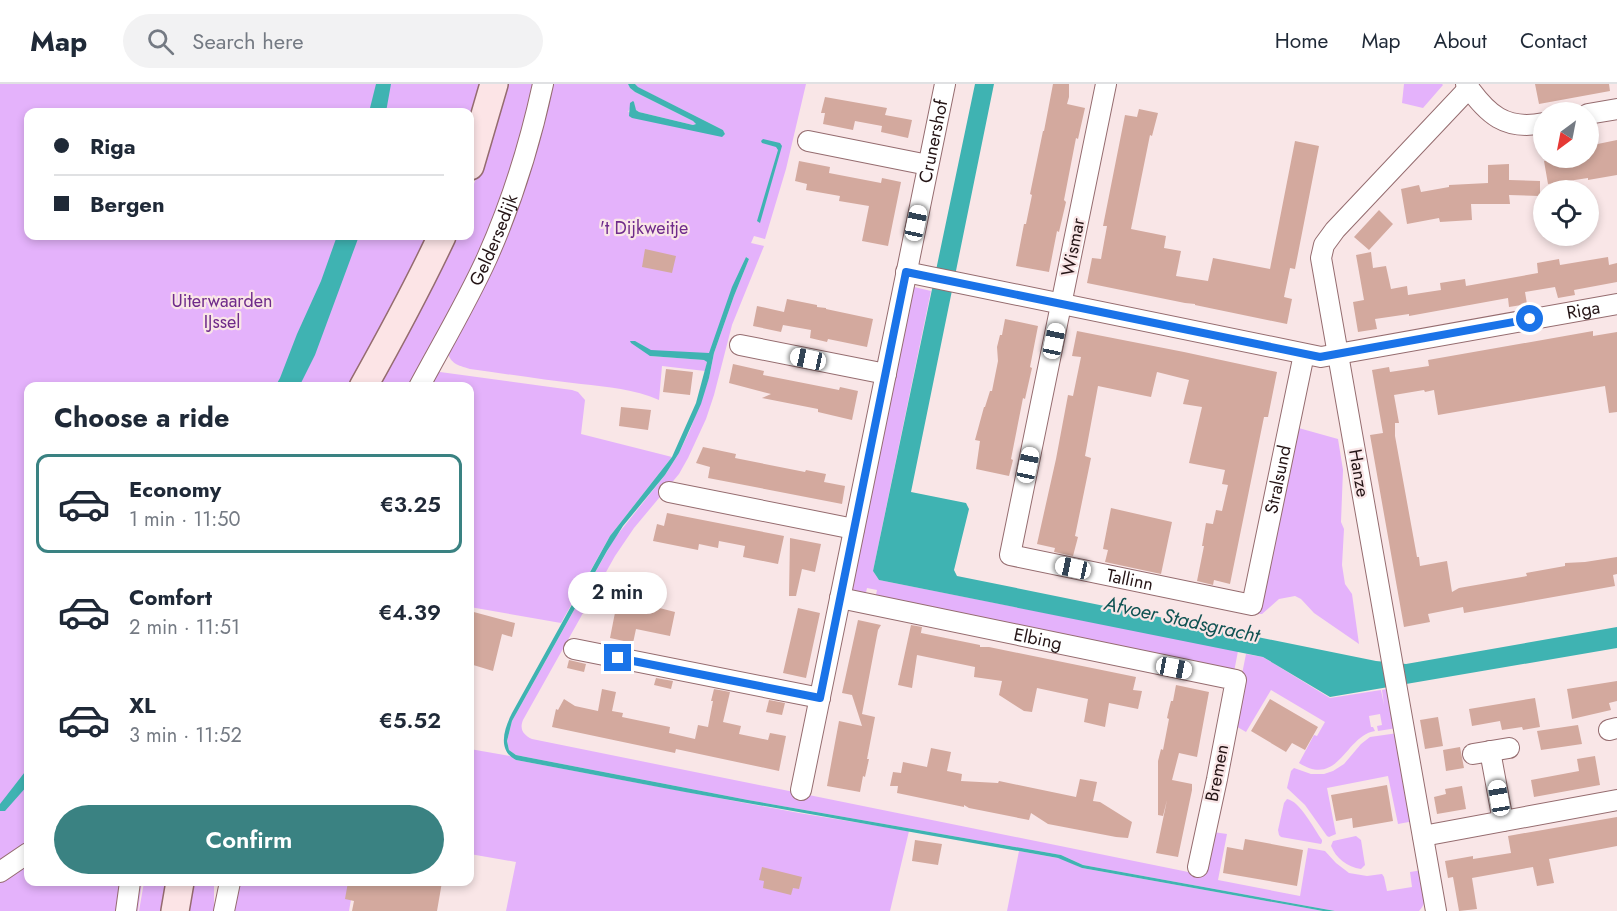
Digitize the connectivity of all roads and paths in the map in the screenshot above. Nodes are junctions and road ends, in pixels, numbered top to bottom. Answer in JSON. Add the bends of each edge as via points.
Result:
{"nodes":[{"id":1,"x":494,"y":84,"type":"edge"},
{"id":2,"x":543,"y":84,"type":"edge"},
{"id":3,"x":945,"y":84,"type":"edge"},
{"id":4,"x":1106,"y":84,"type":"edge"},
{"id":5,"x":1468,"y":86,"type":"edge"},
{"id":6,"x":1617,"y":109,"type":"edge"},
{"id":7,"x":1599,"y":112,"type":"edge"},
{"id":8,"x":1533,"y":124,"type":"edge"},
{"id":9,"x":808,"y":141,"type":"dead end"},
{"id":10,"x":474,"y":152,"type":"edge"},
{"id":11,"x":928,"y":165,"type":"junction"},
{"id":12,"x":440,"y":240,"type":"edge"},
{"id":13,"x":912,"y":273,"type":"junction"},
{"id":14,"x":1062,"y":304,"type":"junction"},
{"id":15,"x":1617,"y":304,"type":"edge"},
{"id":16,"x":740,"y":345,"type":"dead end"},
{"id":17,"x":1304,"y":354,"type":"junction"},
{"id":18,"x":1338,"y":354,"type":"junction"},
{"id":19,"x":886,"y":374,"type":"junction"},
{"id":20,"x":366,"y":382,"type":"edge"},
{"id":21,"x":422,"y":382,"type":"edge"},
{"id":22,"x":669,"y":492,"type":"dead end"},
{"id":23,"x":854,"y":529,"type":"junction"},
{"id":24,"x":1011,"y":552,"type":"joint"},
{"id":25,"x":840,"y":598,"type":"junction"},
{"id":26,"x":1252,"y":605,"type":"joint"},
{"id":27,"x":574,"y":649,"type":"dead end"},
{"id":28,"x":1236,"y":680,"type":"joint"},
{"id":29,"x":820,"y":698,"type":"junction"},
{"id":30,"x":1491,"y":751,"type":"dead end"},
{"id":31,"x":801,"y":790,"type":"dead end"},
{"id":32,"x":1617,"y":800,"type":"edge"},
{"id":33,"x":1503,"y":821,"type":"junction"},
{"id":34,"x":1423,"y":836,"type":"junction"},
{"id":35,"x":24,"y":856,"type":"edge"},
{"id":36,"x":1198,"y":867,"type":"dead end"},
{"id":37,"x":0,"y":872,"type":"edge"},
{"id":38,"x":129,"y":886,"type":"edge"},
{"id":39,"x":179,"y":886,"type":"edge"},
{"id":40,"x":218,"y":886,"type":"edge"},
{"id":41,"x":229,"y":886,"type":"edge"},
{"id":42,"x":126,"y":911,"type":"edge"},
{"id":43,"x":175,"y":911,"type":"edge"},
{"id":44,"x":223,"y":911,"type":"edge"},
{"id":45,"x":1436,"y":911,"type":"edge"}],
"edges":[{"from":1,"to":10,"type":"main road"},
{"from":2,"to":21,"type":"street","name":"Geldersedijk","via":[[524,160],[501,226]]},
{"from":3,"to":11,"type":"street","name":"Crunershof"},
{"from":4,"to":14,"type":"street","name":"Wismar"},
{"from":5,"to":8,"type":"street","via":[[1494,116],[1521,126]]},
{"from":5,"to":18,"type":"street","name":"Hanze","via":[[1324,245],[1322,261]]},
{"from":6,"to":7,"type":"street"},
{"from":9,"to":11,"type":"street"},
{"from":11,"to":13,"type":"street","name":"Crunershof"},
{"from":12,"to":20,"type":"main road"},
{"from":13,"to":14,"type":"street","name":"Riga"},
{"from":13,"to":19,"type":"street","name":"Crunershof"},
{"from":14,"to":17,"type":"street","name":"Riga"},
{"from":14,"to":24,"type":"street","name":"Wismar"},
{"from":15,"to":18,"type":"street","name":"Riga"},
{"from":16,"to":19,"type":"street"},
{"from":17,"to":18,"type":"street","name":"Riga"},
{"from":17,"to":26,"type":"street","name":"Stralsund"},
{"from":18,"to":34,"type":"street","name":"Hanze"},
{"from":19,"to":23,"type":"street","name":"Crunershof"},
{"from":22,"to":23,"type":"street"},
{"from":23,"to":25,"type":"street","name":"Crunershof"},
{"from":24,"to":26,"type":"street","name":"Tallinn","via":[[1010,555]]},
{"from":25,"to":28,"type":"street","name":"Elbing"},
{"from":25,"to":29,"type":"street","name":"Crunershof"},
{"from":27,"to":29,"type":"street"},
{"from":28,"to":36,"type":"street","name":"Bremen"},
{"from":29,"to":31,"type":"street","name":"Crunershof"},
{"from":30,"to":33,"type":"street"},
{"from":32,"to":33,"type":"street"},
{"from":33,"to":34,"type":"street"},
{"from":34,"to":45,"type":"street","name":"Hanze"},
{"from":35,"to":37,"type":"street"},
{"from":38,"to":42,"type":"street"},
{"from":39,"to":43,"type":"main road"},
{"from":40,"to":44,"type":"street"},
{"from":41,"to":44,"type":"street"}]}
